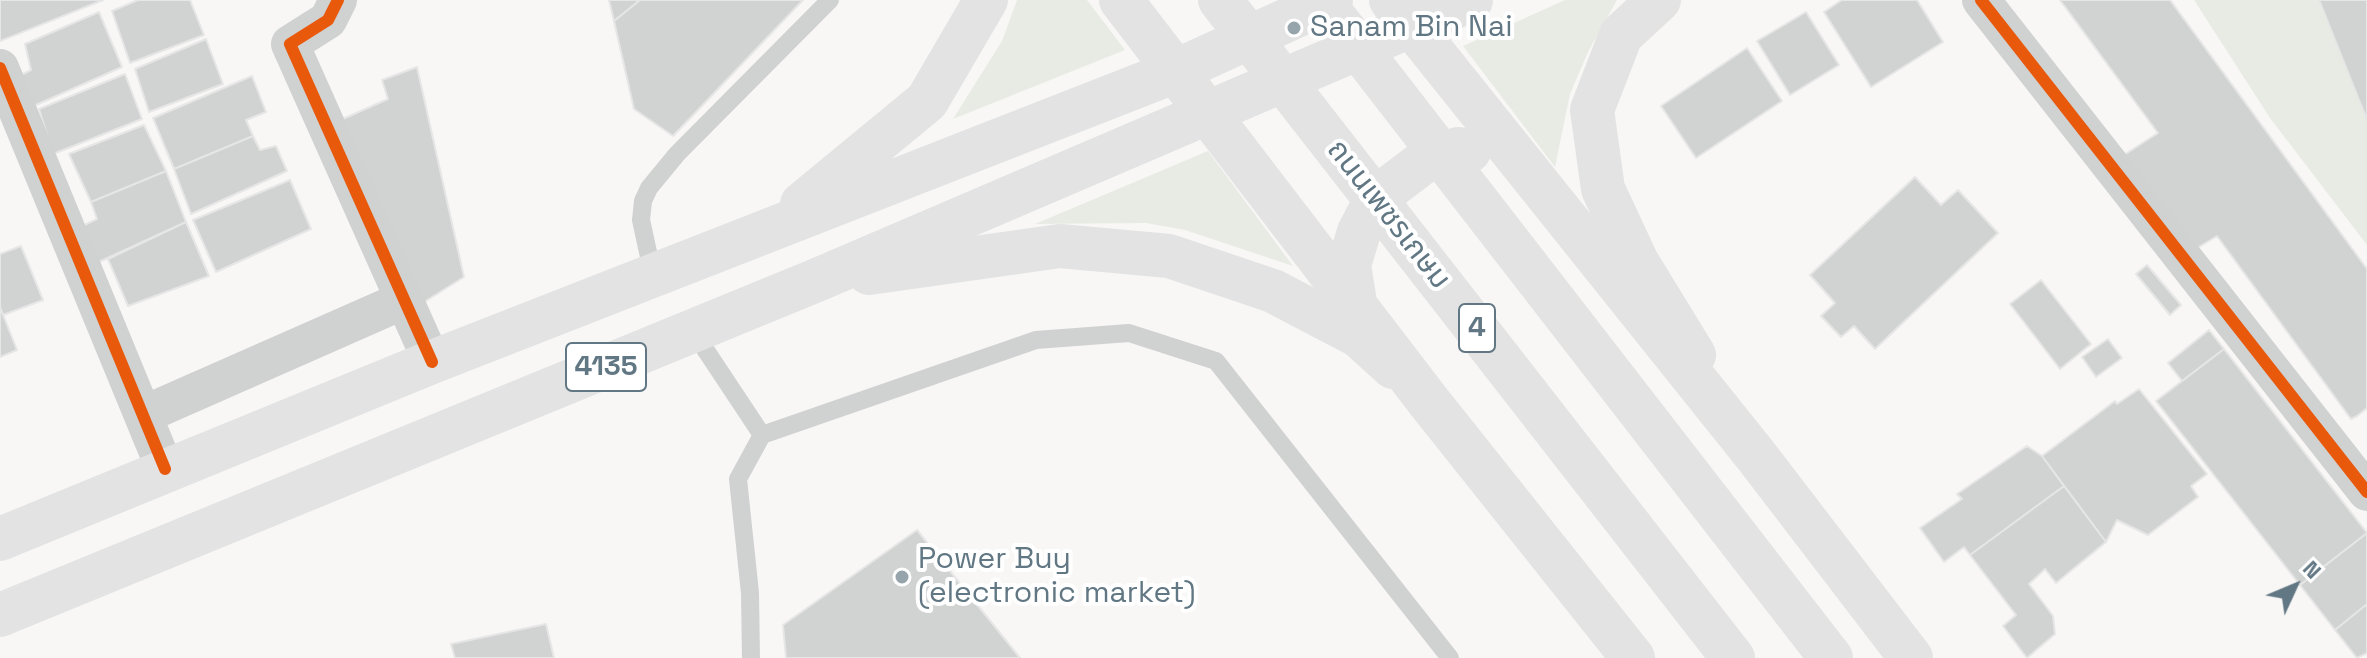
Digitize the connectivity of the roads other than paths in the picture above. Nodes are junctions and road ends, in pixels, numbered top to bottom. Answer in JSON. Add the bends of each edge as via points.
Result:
{"nodes":[{"id":1,"x":338,"y":0,"type":"edge"},
{"id":2,"x":830,"y":0,"type":"edge"},
{"id":3,"x":986,"y":0,"type":"edge"},
{"id":4,"x":1121,"y":0,"type":"edge"},
{"id":5,"x":1220,"y":0,"type":"edge"},
{"id":6,"x":1321,"y":0,"type":"edge"},
{"id":7,"x":1331,"y":0,"type":"edge"},
{"id":8,"x":1471,"y":0,"type":"edge"},
{"id":9,"x":1659,"y":0,"type":"edge"},
{"id":10,"x":1981,"y":0,"type":"edge"},
{"id":11,"x":1401,"y":12,"type":"edge"},
{"id":12,"x":0,"y":68,"type":"edge"},
{"id":13,"x":1176,"y":71,"type":"junction"},
{"id":14,"x":1210,"y":113,"type":"junction"},
{"id":15,"x":1538,"y":183,"type":"junction"},
{"id":16,"x":772,"y":228,"type":"junction"},
{"id":17,"x":653,"y":275,"type":"junction"},
{"id":18,"x":817,"y":280,"type":"junction"},
{"id":19,"x":404,"y":300,"type":"junction"},
{"id":20,"x":1355,"y":303,"type":"junction"},
{"id":21,"x":693,"y":331,"type":"junction"},
{"id":22,"x":432,"y":362,"type":"junction"},
{"id":23,"x":1429,"y":402,"type":"junction"},
{"id":24,"x":143,"y":415,"type":"junction"},
{"id":25,"x":762,"y":435,"type":"junction"},
{"id":26,"x":1757,"y":457,"type":"junction"},
{"id":27,"x":165,"y":469,"type":"junction"},
{"id":28,"x":2367,"y":492,"type":"edge"},
{"id":29,"x":0,"y":539,"type":"edge"},
{"id":30,"x":0,"y":615,"type":"edge"},
{"id":31,"x":751,"y":658,"type":"edge"},
{"id":32,"x":1450,"y":658,"type":"edge"},
{"id":33,"x":1633,"y":658,"type":"edge"},
{"id":34,"x":1733,"y":658,"type":"edge"},
{"id":35,"x":1831,"y":658,"type":"edge"},
{"id":36,"x":1911,"y":658,"type":"edge"}],
"edges":[{"from":1,"to":19,"type":"street","via":[[328,20],[290,44]]},
{"from":2,"to":17,"type":"lane","via":[[649,188],[641,220]]},
{"from":3,"to":16,"type":"main road","via":[[927,101]]},
{"from":4,"to":13,"type":"main road"},
{"from":5,"to":34,"type":"main road","name":"ถนนเพชรเกษม","number":"4"},
{"from":6,"to":35,"type":"main road"},
{"from":7,"to":13,"type":"main road","number":"4135"},
{"from":8,"to":11,"type":"main road","number":"4135"},
{"from":9,"to":26,"type":"main road","via":[[1621,35],[1592,110],[1603,189],[1637,262]]},
{"from":10,"to":28,"type":"street"},
{"from":11,"to":14,"type":"main road","number":"4135"},
{"from":11,"to":15,"type":"main road"},
{"from":12,"to":24,"type":"street"},
{"from":13,"to":14,"type":"main road"},
{"from":13,"to":16,"type":"main road","number":"4135"},
{"from":14,"to":18,"type":"main road","number":"4135"},
{"from":14,"to":20,"type":"main road"},
{"from":15,"to":20,"type":"main road","via":[[1483,153],[1458,149],[1426,160],[1393,185],[1359,232],[1349,265]]},
{"from":15,"to":26,"type":"main road"},
{"from":16,"to":17,"type":"main road","number":"4135"},
{"from":17,"to":22,"type":"main road","number":"4135"},
{"from":18,"to":21,"type":"main road","number":"4135"},
{"from":18,"to":23,"type":"main road","via":[[1060,246],[1169,256],[1273,291],[1359,336]]},
{"from":19,"to":22,"type":"street"},
{"from":19,"to":24,"type":"street"},
{"from":20,"to":23,"type":"main road"},
{"from":21,"to":25,"type":"lane"},
{"from":21,"to":30,"type":"main road","number":"4135"},
{"from":22,"to":27,"type":"main road","number":"4135"},
{"from":23,"to":33,"type":"main road"},
{"from":24,"to":27,"type":"street"},
{"from":25,"to":31,"type":"lane","via":[[738,479]]},
{"from":25,"to":32,"type":"lane","via":[[1036,340],[1129,333],[1202,356],[1216,361]]},
{"from":26,"to":36,"type":"main road"},
{"from":27,"to":29,"type":"main road","number":"4135"}]}
